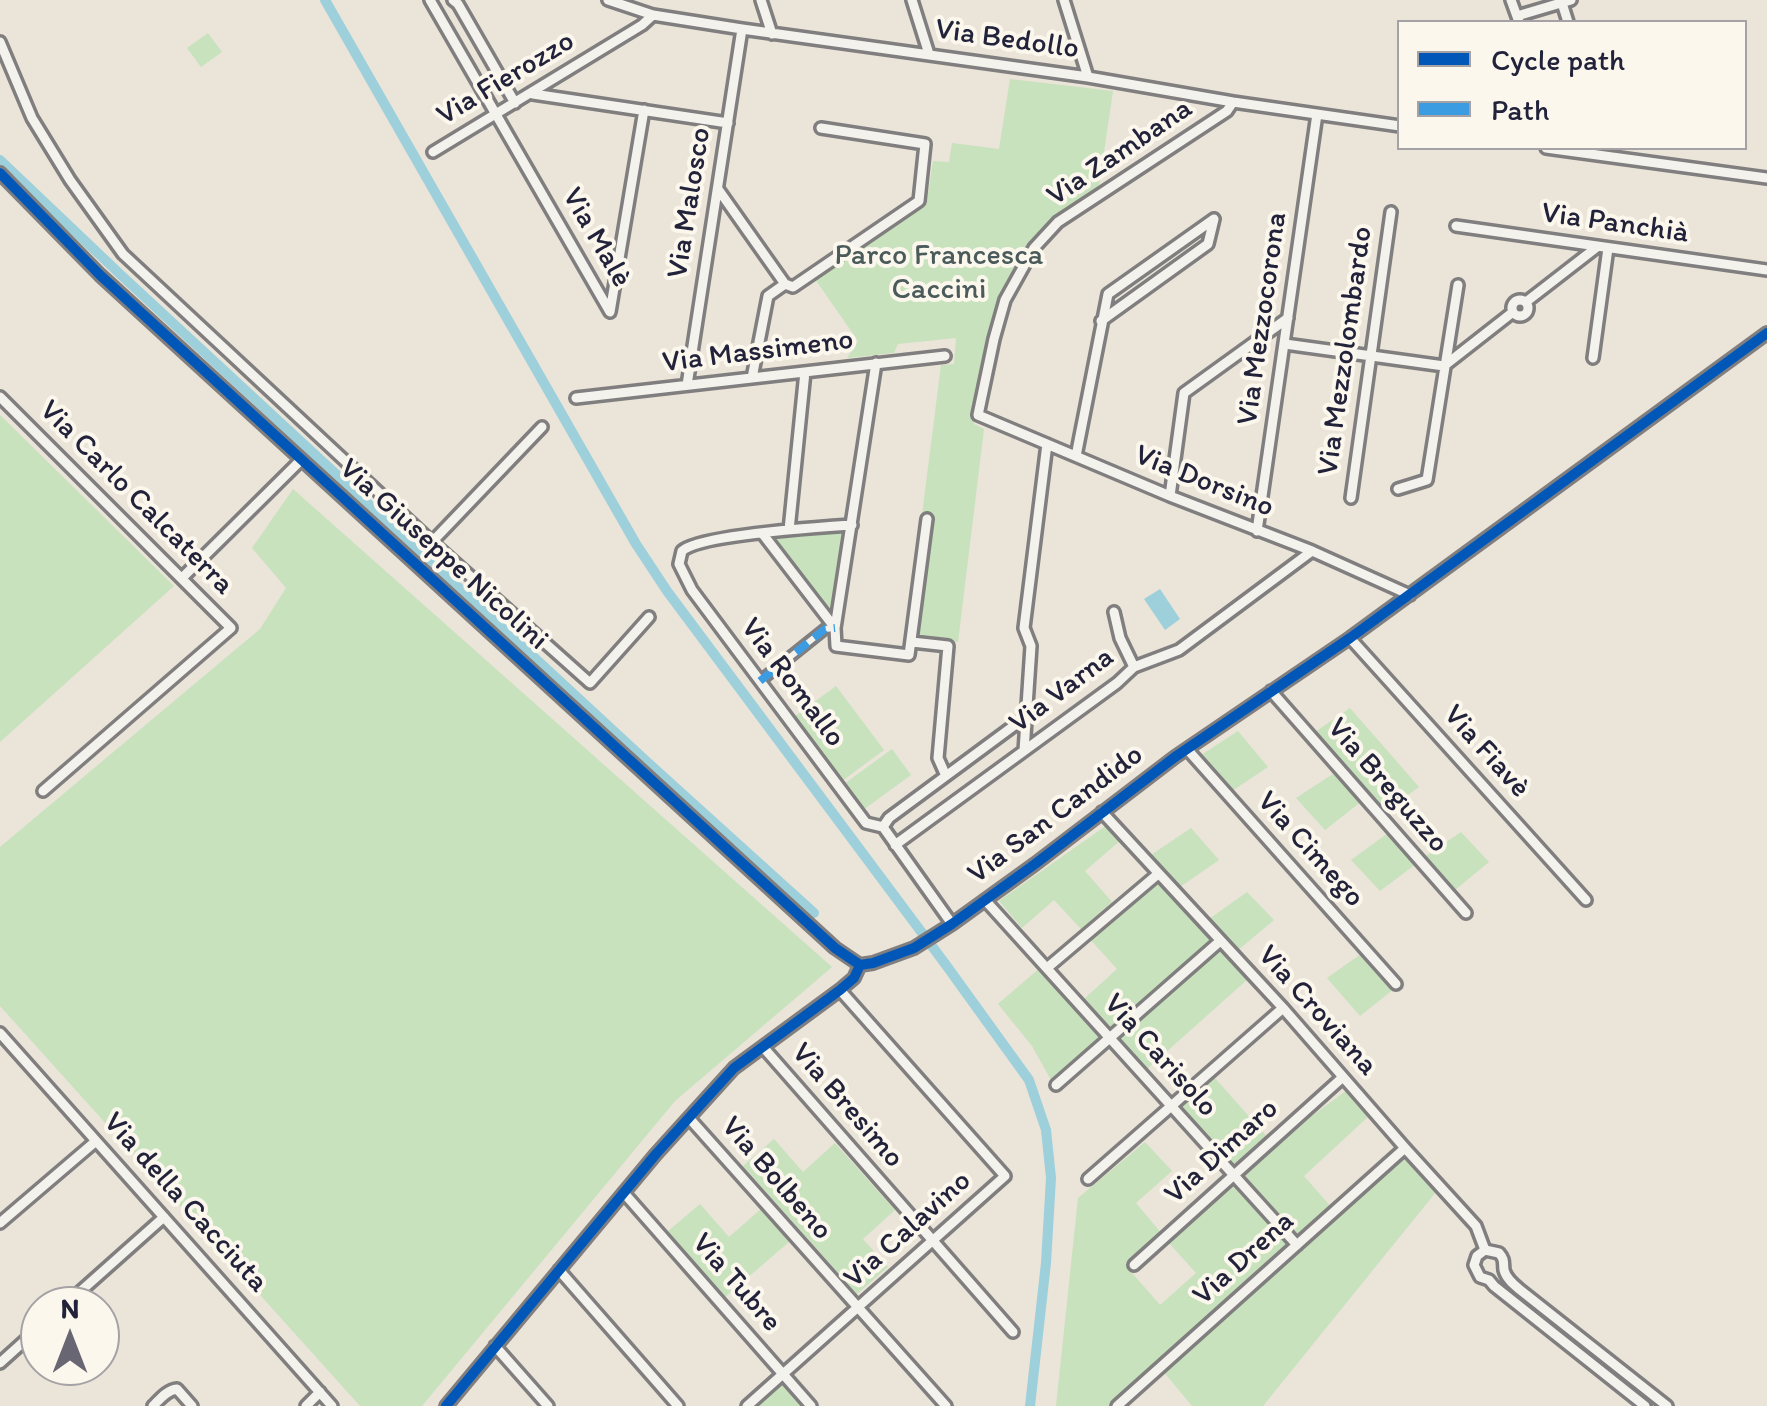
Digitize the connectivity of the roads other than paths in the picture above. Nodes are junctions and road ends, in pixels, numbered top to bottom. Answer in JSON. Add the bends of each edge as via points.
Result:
{"nodes":[{"id":1,"x":430,"y":0,"type":"edge"},
{"id":2,"x":453,"y":0,"type":"edge"},
{"id":3,"x":608,"y":0,"type":"edge"},
{"id":4,"x":761,"y":0,"type":"edge"},
{"id":5,"x":912,"y":0,"type":"edge"},
{"id":6,"x":1064,"y":0,"type":"edge"},
{"id":7,"x":1511,"y":0,"type":"edge"},
{"id":8,"x":1566,"y":1,"type":"edge"},
{"id":9,"x":653,"y":14,"type":"junction"},
{"id":10,"x":1518,"y":19,"type":"edge"},
{"id":11,"x":742,"y":29,"type":"junction"},
{"id":12,"x":772,"y":34,"type":"junction"},
{"id":13,"x":0,"y":42,"type":"edge"},
{"id":14,"x":929,"y":54,"type":"junction"},
{"id":15,"x":1088,"y":77,"type":"junction"},
{"id":16,"x":532,"y":93,"type":"junction"},
{"id":17,"x":1232,"y":102,"type":"junction"},
{"id":18,"x":516,"y":103,"type":"junction"},
{"id":19,"x":644,"y":110,"type":"junction"},
{"id":20,"x":1317,"y":114,"type":"junction"},
{"id":21,"x":495,"y":116,"type":"junction"},
{"id":22,"x":728,"y":123,"type":"junction"},
{"id":23,"x":1397,"y":126,"type":"edge"},
{"id":24,"x":821,"y":128,"type":"dead end"},
{"id":25,"x":1579,"y":150,"type":"edge"},
{"id":26,"x":434,"y":152,"type":"dead end"},
{"id":27,"x":1612,"y":152,"type":"edge"},
{"id":28,"x":0,"y":174,"type":"edge"},
{"id":29,"x":1767,"y":178,"type":"edge"},
{"id":30,"x":718,"y":188,"type":"junction"},
{"id":31,"x":1391,"y":212,"type":"dead end"},
{"id":32,"x":1456,"y":226,"type":"dead end"},
{"id":33,"x":1603,"y":248,"type":"junction"},
{"id":34,"x":1767,"y":270,"type":"edge"},
{"id":35,"x":785,"y":284,"type":"junction"},
{"id":36,"x":1458,"y":284,"type":"dead end"},
{"id":37,"x":1288,"y":318,"type":"junction"},
{"id":38,"x":1101,"y":321,"type":"junction"},
{"id":39,"x":1767,"y":332,"type":"edge"},
{"id":40,"x":1286,"y":344,"type":"junction"},
{"id":41,"x":945,"y":356,"type":"dead end"},
{"id":42,"x":1371,"y":357,"type":"junction"},
{"id":43,"x":1592,"y":358,"type":"dead end"},
{"id":44,"x":876,"y":364,"type":"junction"},
{"id":45,"x":1444,"y":366,"type":"junction"},
{"id":46,"x":806,"y":372,"type":"junction"},
{"id":47,"x":752,"y":378,"type":"junction"},
{"id":48,"x":687,"y":386,"type":"junction"},
{"id":49,"x":0,"y":397,"type":"edge"},
{"id":50,"x":576,"y":398,"type":"dead end"},
{"id":51,"x":978,"y":416,"type":"joint"},
{"id":52,"x":542,"y":427,"type":"dead end"},
{"id":53,"x":1047,"y":444,"type":"junction"},
{"id":54,"x":1076,"y":456,"type":"junction"},
{"id":55,"x":300,"y":460,"type":"junction"},
{"id":56,"x":1398,"y":488,"type":"dead end"},
{"id":57,"x":1170,"y":496,"type":"junction"},
{"id":58,"x":1351,"y":498,"type":"dead end"},
{"id":59,"x":927,"y":520,"type":"dead end"},
{"id":60,"x":852,"y":524,"type":"junction"},
{"id":61,"x":789,"y":530,"type":"junction"},
{"id":62,"x":1257,"y":531,"type":"junction"},
{"id":63,"x":762,"y":533,"type":"junction"},
{"id":64,"x":432,"y":542,"type":"junction"},
{"id":65,"x":1312,"y":551,"type":"junction"},
{"id":66,"x":182,"y":578,"type":"junction"},
{"id":67,"x":1410,"y":594,"type":"junction"},
{"id":68,"x":1114,"y":612,"type":"dead end"},
{"id":69,"x":649,"y":617,"type":"dead end"},
{"id":70,"x":835,"y":628,"type":"junction"},
{"id":71,"x":1350,"y":638,"type":"junction"},
{"id":72,"x":912,"y":642,"type":"junction"},
{"id":73,"x":1134,"y":667,"type":"junction"},
{"id":74,"x":760,"y":681,"type":"junction"},
{"id":75,"x":1271,"y":691,"type":"junction"},
{"id":76,"x":1027,"y":716,"type":"junction"},
{"id":77,"x":1187,"y":748,"type":"junction"},
{"id":78,"x":1024,"y":751,"type":"junction"},
{"id":79,"x":946,"y":776,"type":"junction"},
{"id":80,"x":43,"y":791,"type":"dead end"},
{"id":81,"x":1102,"y":812,"type":"junction"},
{"id":82,"x":883,"y":827,"type":"junction"},
{"id":83,"x":895,"y":846,"type":"junction"},
{"id":84,"x":1158,"y":874,"type":"junction"},
{"id":85,"x":985,"y":900,"type":"junction"},
{"id":86,"x":1586,"y":900,"type":"dead end"},
{"id":87,"x":1466,"y":913,"type":"dead end"},
{"id":88,"x":952,"y":924,"type":"junction"},
{"id":89,"x":1219,"y":942,"type":"junction"},
{"id":90,"x":860,"y":966,"type":"junction"},
{"id":91,"x":1046,"y":968,"type":"junction"},
{"id":92,"x":1396,"y":984,"type":"dead end"},
{"id":93,"x":840,"y":990,"type":"junction"},
{"id":94,"x":1282,"y":1008,"type":"junction"},
{"id":95,"x":0,"y":1033,"type":"edge"},
{"id":96,"x":1110,"y":1038,"type":"junction"},
{"id":97,"x":763,"y":1047,"type":"junction"},
{"id":98,"x":1344,"y":1077,"type":"junction"},
{"id":99,"x":1056,"y":1085,"type":"dead end"},
{"id":100,"x":1172,"y":1107,"type":"junction"},
{"id":101,"x":690,"y":1119,"type":"junction"},
{"id":102,"x":96,"y":1142,"type":"junction"},
{"id":103,"x":1404,"y":1148,"type":"junction"},
{"id":104,"x":1234,"y":1176,"type":"junction"},
{"id":105,"x":1088,"y":1179,"type":"dead end"},
{"id":106,"x":624,"y":1193,"type":"junction"},
{"id":107,"x":164,"y":1217,"type":"junction"},
{"id":108,"x":0,"y":1224,"type":"edge"},
{"id":109,"x":932,"y":1242,"type":"junction"},
{"id":110,"x":1297,"y":1245,"type":"junction"},
{"id":111,"x":1486,"y":1250,"type":"junction"},
{"id":112,"x":1134,"y":1265,"type":"dead end"},
{"id":113,"x":559,"y":1270,"type":"junction"},
{"id":114,"x":1504,"y":1270,"type":"junction"},
{"id":115,"x":1490,"y":1280,"type":"junction"},
{"id":116,"x":86,"y":1286,"type":"edge"},
{"id":117,"x":857,"y":1308,"type":"junction"},
{"id":118,"x":1565,"y":1324,"type":"junction"},
{"id":119,"x":1013,"y":1332,"type":"dead end"},
{"id":120,"x":1554,"y":1335,"type":"junction"},
{"id":121,"x":20,"y":1346,"type":"edge"},
{"id":122,"x":495,"y":1346,"type":"junction"},
{"id":123,"x":0,"y":1363,"type":"edge"},
{"id":124,"x":1624,"y":1372,"type":"junction"},
{"id":125,"x":783,"y":1374,"type":"junction"},
{"id":126,"x":1616,"y":1383,"type":"junction"},
{"id":127,"x":320,"y":1392,"type":"junction"},
{"id":128,"x":153,"y":1406,"type":"edge"},
{"id":129,"x":192,"y":1406,"type":"edge"},
{"id":130,"x":306,"y":1406,"type":"edge"},
{"id":131,"x":332,"y":1406,"type":"edge"},
{"id":132,"x":446,"y":1406,"type":"edge"},
{"id":133,"x":548,"y":1406,"type":"edge"},
{"id":134,"x":678,"y":1406,"type":"edge"},
{"id":135,"x":747,"y":1406,"type":"edge"},
{"id":136,"x":811,"y":1406,"type":"edge"},
{"id":137,"x":946,"y":1406,"type":"edge"},
{"id":138,"x":1117,"y":1406,"type":"edge"},
{"id":139,"x":1645,"y":1406,"type":"edge"},
{"id":140,"x":1667,"y":1406,"type":"edge"}],
"edges":[{"from":1,"to":21,"type":"street"},
{"from":2,"to":18,"type":"street"},
{"from":3,"to":9,"type":"street","name":"Via Bedollo"},
{"from":4,"to":12,"type":"street"},
{"from":5,"to":14,"type":"street"},
{"from":6,"to":15,"type":"street"},
{"from":7,"to":10,"type":"street"},
{"from":8,"to":10,"type":"street"},
{"from":9,"to":11,"type":"street","name":"Via Bedollo"},
{"from":9,"to":16,"type":"street","name":"Via Fierozzo"},
{"from":11,"to":12,"type":"street","name":"Via Bedollo"},
{"from":11,"to":22,"type":"street","name":"Via Malosco"},
{"from":12,"to":14,"type":"street","name":"Via Bedollo"},
{"from":13,"to":64,"type":"street","via":[[32,118],[123,254]]},
{"from":14,"to":15,"type":"street","name":"Via Bedollo"},
{"from":15,"to":17,"type":"street","name":"Via Bedollo"},
{"from":16,"to":18,"type":"street","name":"Via Fierozzo"},
{"from":16,"to":19,"type":"street"},
{"from":17,"to":20,"type":"street","name":"Via Bedollo"},
{"from":17,"to":51,"type":"street","name":"Via Zambana","via":[[1227,112],[1058,222],[1034,248],[1005,300]]},
{"from":18,"to":21,"type":"street","name":"Via Fierozzo"},
{"from":19,"to":21,"type":"street","name":"Via Malè","via":[[610,312]]},
{"from":19,"to":22,"type":"street"},
{"from":20,"to":23,"type":"street","name":"Via Bedollo"},
{"from":20,"to":37,"type":"street","name":"Via Mezzocorona"},
{"from":21,"to":26,"type":"street","name":"Via Fierozzo"},
{"from":22,"to":30,"type":"street","name":"Via Malosco"},
{"from":24,"to":35,"type":"street","via":[[925,144],[919,201],[793,287]]},
{"from":25,"to":27,"type":"street"},
{"from":27,"to":29,"type":"street"},
{"from":28,"to":55,"type":"street","name":"Via Giuseppe Nicolini"},
{"from":30,"to":35,"type":"street"},
{"from":30,"to":48,"type":"street","name":"Via Malosco"},
{"from":31,"to":42,"type":"street","name":"Via Mezzolombardo"},
{"from":32,"to":33,"type":"street","name":"Via Panchià"},
{"from":33,"to":34,"type":"street","name":"Via Panchià"},
{"from":33,"to":43,"type":"street"},
{"from":33,"to":45,"type":"street","via":[[1526,302],[1514,302],[1513,312]]},
{"from":35,"to":47,"type":"street","via":[[768,296]]},
{"from":36,"to":45,"type":"street"},
{"from":37,"to":40,"type":"street","name":"Via Mezzocorona"},
{"from":37,"to":57,"type":"street","via":[[1184,393]]},
{"from":38,"to":38,"type":"street","via":[[1208,244],[1214,219],[1108,294]]},
{"from":38,"to":54,"type":"street"},
{"from":39,"to":67,"type":"street","name":"Via San Candido"},
{"from":40,"to":42,"type":"street"},
{"from":40,"to":62,"type":"street","name":"Via Mezzocorona"},
{"from":41,"to":44,"type":"street","name":"Via Massimeno"},
{"from":42,"to":45,"type":"street"},
{"from":42,"to":58,"type":"street","name":"Via Mezzolombardo"},
{"from":44,"to":46,"type":"street","name":"Via Massimeno"},
{"from":44,"to":60,"type":"street"},
{"from":45,"to":56,"type":"street","via":[[1427,480]]},
{"from":46,"to":47,"type":"street","name":"Via Massimeno"},
{"from":46,"to":61,"type":"street"},
{"from":47,"to":48,"type":"street","name":"Via Massimeno"},
{"from":48,"to":50,"type":"street","name":"Via Massimeno"},
{"from":49,"to":66,"type":"street","name":"Via Carlo Calcaterra"},
{"from":51,"to":53,"type":"street","name":"Via Dorsino"},
{"from":52,"to":64,"type":"street"},
{"from":53,"to":54,"type":"street","name":"Via Dorsino"},
{"from":53,"to":76,"type":"street","via":[[1024,628],[1031,646]]},
{"from":54,"to":57,"type":"street","name":"Via Dorsino"},
{"from":55,"to":66,"type":"street"},
{"from":55,"to":90,"type":"street","name":"Via Giuseppe Nicolini"},
{"from":57,"to":62,"type":"street","name":"Via Dorsino"},
{"from":59,"to":72,"type":"street"},
{"from":60,"to":61,"type":"street"},
{"from":60,"to":70,"type":"street"},
{"from":61,"to":63,"type":"street"},
{"from":62,"to":65,"type":"street","name":"Via Dorsino"},
{"from":63,"to":70,"type":"street"},
{"from":63,"to":74,"type":"street","name":"Via Romallo","via":[[692,544],[679,564]]},
{"from":64,"to":69,"type":"street","via":[[590,683]]},
{"from":65,"to":67,"type":"street","name":"Via Dorsino"},
{"from":65,"to":73,"type":"street","name":"Via Varna","via":[[1179,650]]},
{"from":66,"to":80,"type":"street","name":"Via Carlo Calcaterra","via":[[231,628]]},
{"from":67,"to":71,"type":"street","name":"Via San Candido"},
{"from":68,"to":73,"type":"street"},
{"from":70,"to":72,"type":"street","via":[[836,646],[909,656]]},
{"from":70,"to":74,"type":"street"},
{"from":71,"to":75,"type":"street","name":"Via San Candido"},
{"from":71,"to":86,"type":"street","name":"Via Fiavè"},
{"from":72,"to":79,"type":"street","via":[[948,646],[938,758]]},
{"from":73,"to":78,"type":"street","name":"Via Varna"},
{"from":74,"to":82,"type":"street","name":"Via Romallo","via":[[866,823]]},
{"from":75,"to":77,"type":"street","name":"Via San Candido"},
{"from":75,"to":87,"type":"street","name":"Via Breguzzo"},
{"from":76,"to":78,"type":"street"},
{"from":76,"to":79,"type":"street"},
{"from":77,"to":81,"type":"street","name":"Via San Candido"},
{"from":77,"to":92,"type":"street","name":"Via Cimego"},
{"from":78,"to":83,"type":"street","name":"Via Varna"},
{"from":79,"to":82,"type":"street"},
{"from":81,"to":84,"type":"street","name":"Via Croviana"},
{"from":81,"to":85,"type":"street","name":"Via San Candido"},
{"from":82,"to":83,"type":"street","name":"Via Romallo"},
{"from":83,"to":88,"type":"street","name":"Via Romallo"},
{"from":84,"to":89,"type":"street","name":"Via Croviana"},
{"from":84,"to":91,"type":"street"},
{"from":85,"to":88,"type":"street","name":"Via San Candido"},
{"from":85,"to":91,"type":"street","name":"Via Carisolo"},
{"from":88,"to":90,"type":"street","name":"Via San Candido","via":[[914,948]]},
{"from":89,"to":94,"type":"street","name":"Via Croviana"},
{"from":89,"to":96,"type":"street"},
{"from":90,"to":93,"type":"street"},
{"from":91,"to":96,"type":"street","name":"Via Carisolo"},
{"from":93,"to":97,"type":"street"},
{"from":93,"to":109,"type":"street","name":"Via Calavino","via":[[1005,1176]]},
{"from":94,"to":98,"type":"street","name":"Via Croviana"},
{"from":94,"to":100,"type":"street"},
{"from":95,"to":102,"type":"street","name":"Via della Cacciuta"},
{"from":96,"to":99,"type":"street"},
{"from":96,"to":100,"type":"street","name":"Via Carisolo"},
{"from":97,"to":101,"type":"street","via":[[734,1068]]},
{"from":97,"to":109,"type":"street","name":"Via Bresimo"},
{"from":98,"to":103,"type":"street","name":"Via Croviana"},
{"from":98,"to":104,"type":"street","name":"Via Dimaro"},
{"from":100,"to":104,"type":"street","name":"Via Carisolo"},
{"from":100,"to":105,"type":"street"},
{"from":101,"to":106,"type":"street"},
{"from":101,"to":117,"type":"street","name":"Via Bolbeno"},
{"from":102,"to":107,"type":"street","name":"Via della Cacciuta"},
{"from":102,"to":108,"type":"street"},
{"from":103,"to":110,"type":"street","name":"Via Drena"},
{"from":103,"to":111,"type":"street","name":"Via Croviana","via":[[1476,1226]]},
{"from":104,"to":110,"type":"street","name":"Via Carisolo"},
{"from":104,"to":112,"type":"street","name":"Via Dimaro"},
{"from":106,"to":113,"type":"street"},
{"from":106,"to":125,"type":"street","name":"Via Tubre"},
{"from":107,"to":116,"type":"street"},
{"from":107,"to":127,"type":"street","name":"Via della Cacciuta"},
{"from":109,"to":117,"type":"street","name":"Via Calavino"},
{"from":109,"to":119,"type":"street","name":"Via Bresimo"},
{"from":110,"to":138,"type":"street","name":"Via Drena"},
{"from":111,"to":114,"type":"street","via":[[1499,1253]]},
{"from":111,"to":115,"type":"street","via":[[1474,1265]]},
{"from":113,"to":122,"type":"street"},
{"from":113,"to":134,"type":"street"},
{"from":114,"to":115,"type":"street"},
{"from":114,"to":118,"type":"street"},
{"from":115,"to":120,"type":"street"},
{"from":117,"to":125,"type":"street","name":"Via Calavino"},
{"from":117,"to":137,"type":"street","name":"Via Bolbeno"},
{"from":118,"to":120,"type":"street"},
{"from":118,"to":124,"type":"street"},
{"from":120,"to":126,"type":"street"},
{"from":121,"to":123,"type":"street"},
{"from":122,"to":132,"type":"street"},
{"from":122,"to":133,"type":"street"},
{"from":124,"to":126,"type":"street"},
{"from":124,"to":140,"type":"street"},
{"from":125,"to":135,"type":"street","name":"Via Calavino"},
{"from":125,"to":136,"type":"street","name":"Via Tubre"},
{"from":126,"to":139,"type":"street"},
{"from":127,"to":130,"type":"street"},
{"from":127,"to":131,"type":"street","name":"Via della Cacciuta"},
{"from":128,"to":129,"type":"street","via":[[177,1389]]}]}
